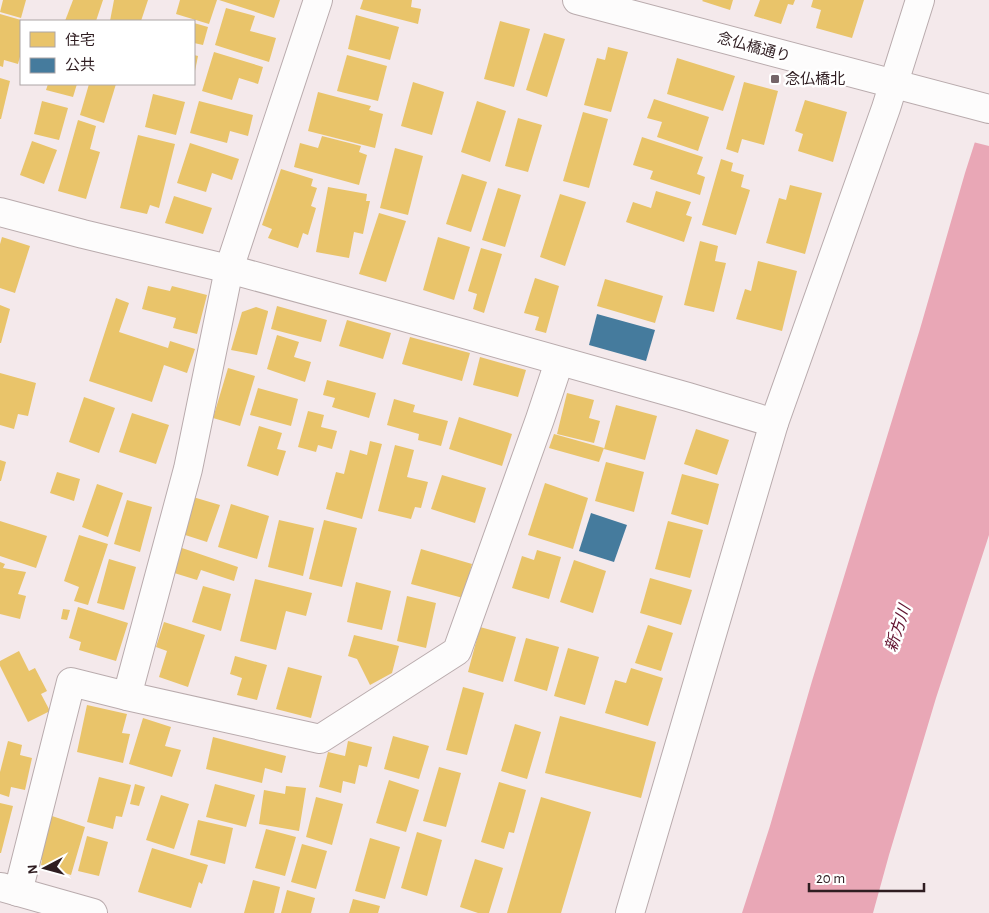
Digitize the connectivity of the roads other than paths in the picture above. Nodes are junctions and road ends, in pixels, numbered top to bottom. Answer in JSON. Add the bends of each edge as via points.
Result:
{"nodes":[{"id":1,"x":318,"y":0,"type":"edge"},
{"id":2,"x":577,"y":0,"type":"edge"},
{"id":3,"x":920,"y":0,"type":"edge"},
{"id":4,"x":894,"y":84,"type":"junction"},
{"id":5,"x":989,"y":109,"type":"edge"},
{"id":6,"x":0,"y":212,"type":"edge"},
{"id":7,"x":229,"y":269,"type":"junction"},
{"id":8,"x":559,"y":362,"type":"junction"},
{"id":9,"x":774,"y":423,"type":"junction"},
{"id":10,"x":127,"y":696,"type":"junction"},
{"id":11,"x":9,"y":889,"type":"edge"},
{"id":12,"x":93,"y":913,"type":"edge"},
{"id":13,"x":630,"y":913,"type":"edge"}],
"edges":[{"from":1,"to":7,"type":"street"},
{"from":2,"to":4,"type":"street","name":"念仏橋通り"},
{"from":3,"to":4,"type":"street"},
{"from":4,"to":5,"type":"street","name":"念仏橋通り"},
{"from":4,"to":9,"type":"street"},
{"from":6,"to":7,"type":"street"},
{"from":7,"to":8,"type":"street"},
{"from":7,"to":10,"type":"street","via":[[188,469]]},
{"from":8,"to":9,"type":"street"},
{"from":8,"to":10,"type":"street","via":[[457,651],[320,739]]},
{"from":9,"to":13,"type":"street"},
{"from":10,"to":11,"type":"street","via":[[71,682]]},
{"from":11,"to":12,"type":"street"}]}
